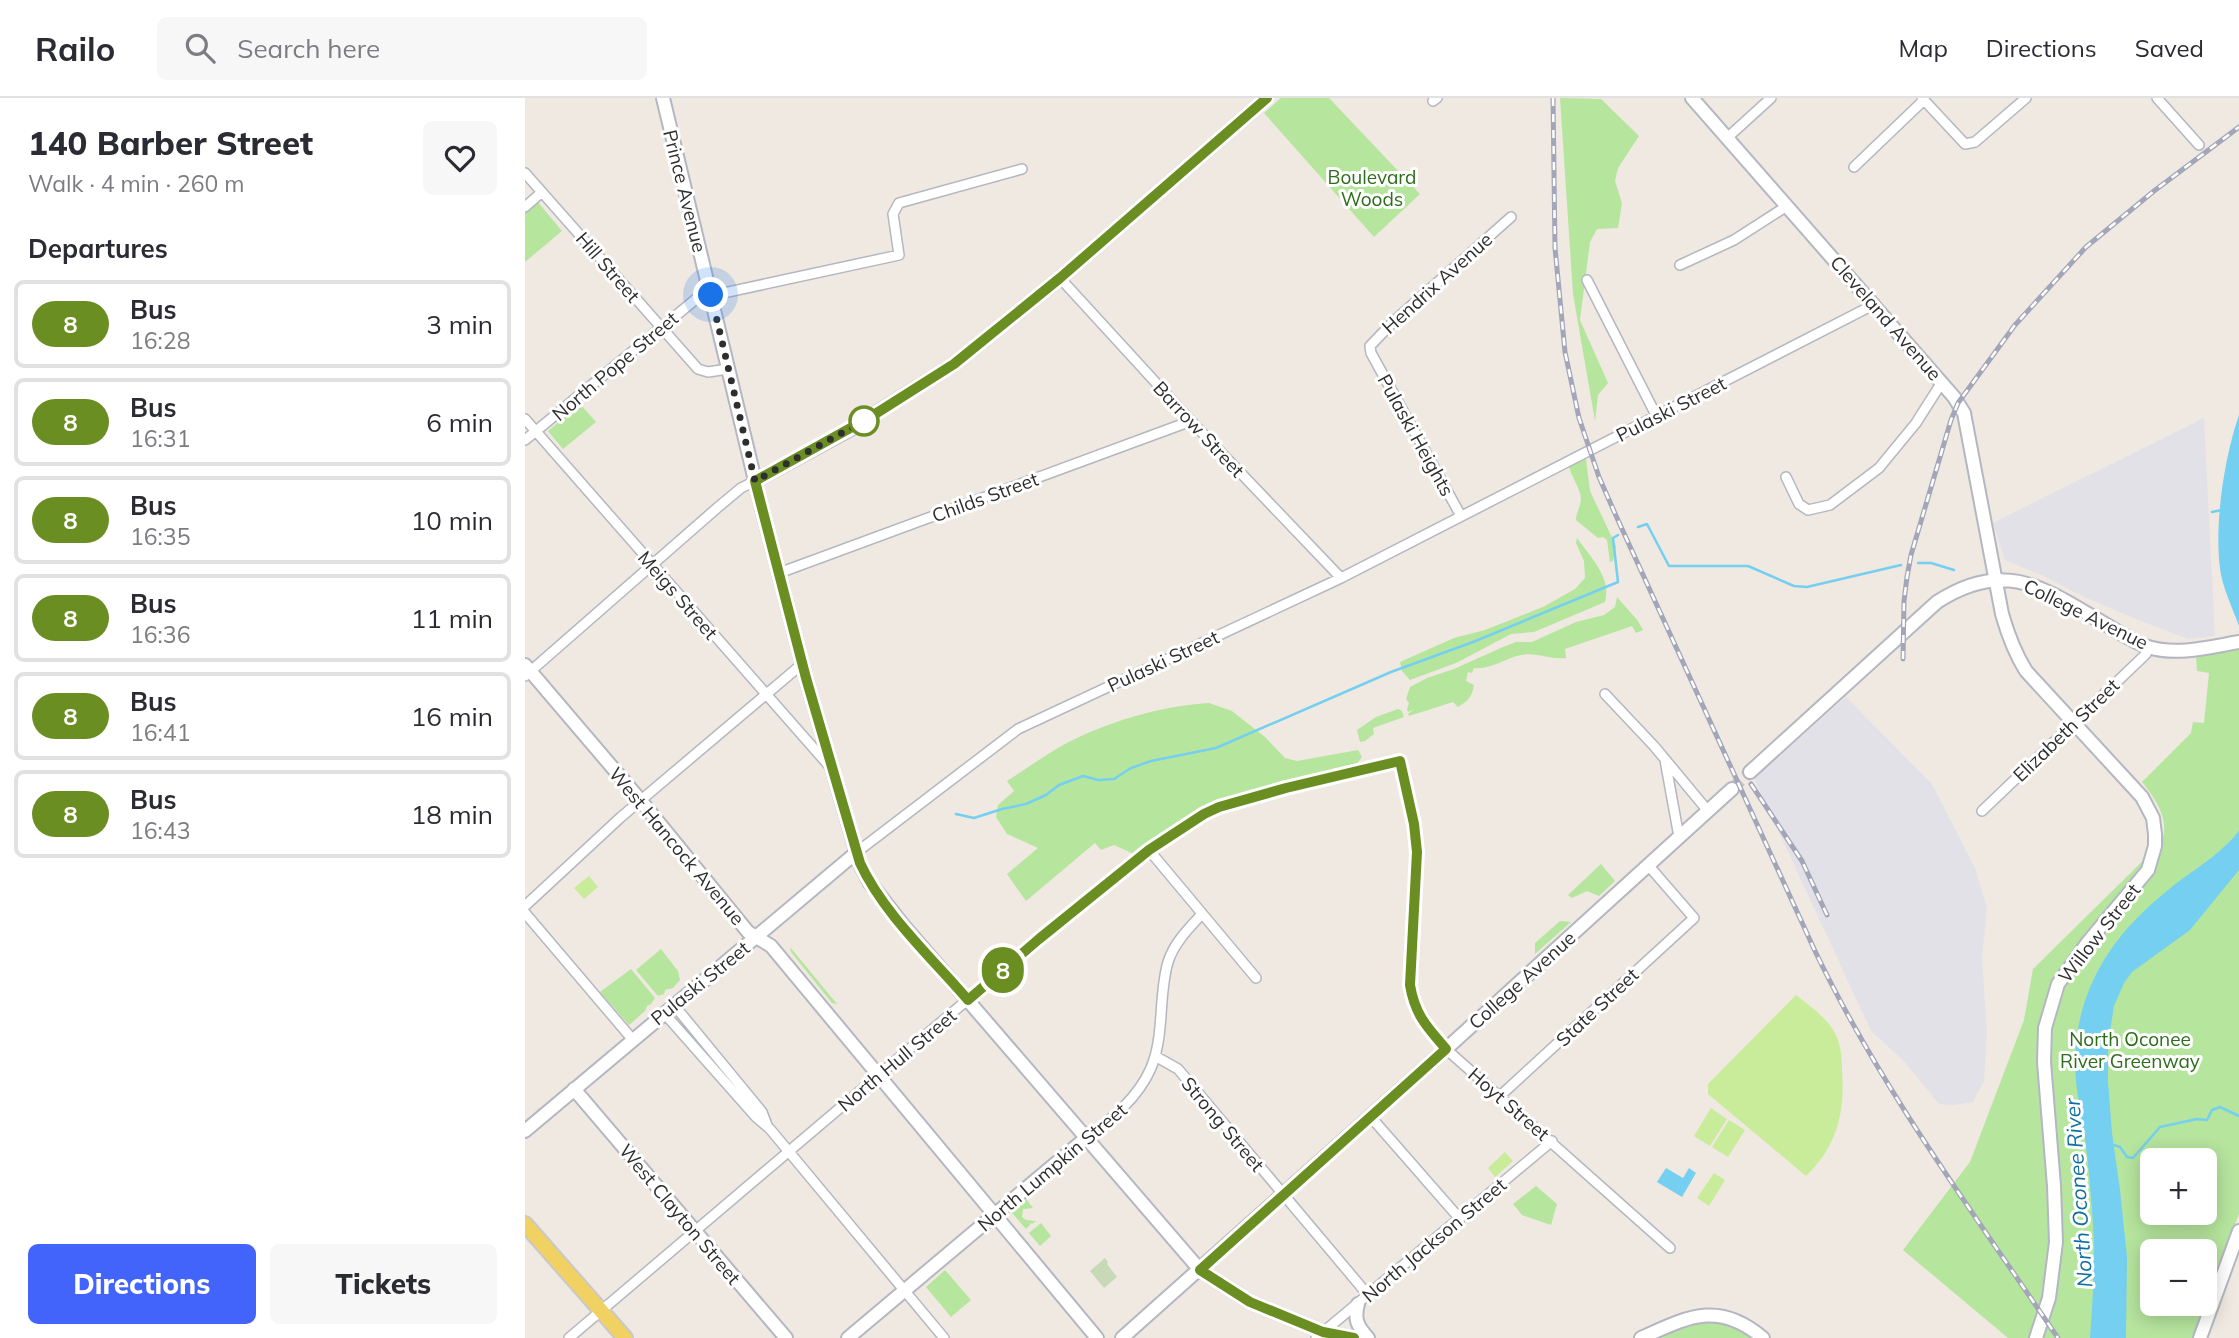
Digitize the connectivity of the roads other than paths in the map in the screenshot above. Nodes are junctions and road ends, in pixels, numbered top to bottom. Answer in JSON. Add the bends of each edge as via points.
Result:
{"nodes":[{"id":1,"x":663,"y":98,"type":"edge"},
{"id":2,"x":1268,"y":98,"type":"edge"},
{"id":3,"x":1692,"y":98,"type":"edge"},
{"id":4,"x":1771,"y":98,"type":"edge"},
{"id":5,"x":2026,"y":98,"type":"edge"},
{"id":6,"x":2157,"y":98,"type":"edge"},
{"id":7,"x":1923,"y":99,"type":"edge"},
{"id":8,"x":1727,"y":138,"type":"junction"},
{"id":9,"x":2199,"y":145,"type":"dead end"},
{"id":10,"x":1854,"y":167,"type":"dead end"},
{"id":11,"x":1022,"y":169,"type":"dead end"},
{"id":12,"x":525,"y":173,"type":"edge"},
{"id":13,"x":542,"y":192,"type":"junction"},
{"id":14,"x":525,"y":206,"type":"edge"},
{"id":15,"x":1787,"y":206,"type":"junction"},
{"id":16,"x":1511,"y":217,"type":"dead end"},
{"id":17,"x":1680,"y":265,"type":"dead end"},
{"id":18,"x":1060,"y":278,"type":"junction"},
{"id":19,"x":1587,"y":280,"type":"dead end"},
{"id":20,"x":711,"y":295,"type":"junction"},
{"id":21,"x":1875,"y":304,"type":"junction"},
{"id":22,"x":661,"y":327,"type":"junction"},
{"id":23,"x":1371,"y":353,"type":"joint"},
{"id":24,"x":728,"y":369,"type":"junction"},
{"id":25,"x":1942,"y":382,"type":"junction"},
{"id":26,"x":1657,"y":417,"type":"junction"},
{"id":27,"x":525,"y":419,"type":"edge"},
{"id":28,"x":1191,"y":421,"type":"junction"},
{"id":29,"x":536,"y":431,"type":"junction"},
{"id":30,"x":525,"y":440,"type":"edge"},
{"id":31,"x":1786,"y":477,"type":"dead end"},
{"id":32,"x":755,"y":481,"type":"junction"},
{"id":33,"x":1461,"y":516,"type":"junction"},
{"id":34,"x":652,"y":564,"type":"junction"},
{"id":35,"x":779,"y":573,"type":"junction"},
{"id":36,"x":1341,"y":578,"type":"junction"},
{"id":37,"x":1997,"y":580,"type":"junction"},
{"id":38,"x":2239,"y":642,"type":"edge"},
{"id":39,"x":2148,"y":647,"type":"junction"},
{"id":40,"x":802,"y":664,"type":"junction"},
{"id":41,"x":527,"y":671,"type":"edge"},
{"id":42,"x":765,"y":694,"type":"junction"},
{"id":43,"x":1605,"y":694,"type":"dead end"},
{"id":44,"x":2074,"y":722,"type":"junction"},
{"id":45,"x":1665,"y":759,"type":"junction"},
{"id":46,"x":1400,"y":761,"type":"joint"},
{"id":47,"x":833,"y":769,"type":"junction"},
{"id":48,"x":1750,"y":772,"type":"tunnel mouth"},
{"id":49,"x":1732,"y":789,"type":"tunnel mouth"},
{"id":50,"x":641,"y":800,"type":"junction"},
{"id":51,"x":1708,"y":811,"type":"junction"},
{"id":52,"x":1982,"y":811,"type":"dead end"},
{"id":53,"x":1679,"y":837,"type":"junction"},
{"id":54,"x":1149,"y":850,"type":"junction"},
{"id":55,"x":857,"y":852,"type":"junction"},
{"id":56,"x":1649,"y":865,"type":"junction"},
{"id":57,"x":525,"y":906,"type":"edge"},
{"id":58,"x":525,"y":913,"type":"edge"},
{"id":59,"x":1202,"y":914,"type":"junction"},
{"id":60,"x":757,"y":937,"type":"junction"},
{"id":61,"x":1256,"y":978,"type":"dead end"},
{"id":62,"x":968,"y":1000,"type":"junction"},
{"id":63,"x":669,"y":1009,"type":"junction"},
{"id":64,"x":633,"y":1040,"type":"junction"},
{"id":65,"x":1446,"y":1049,"type":"junction"},
{"id":66,"x":1155,"y":1056,"type":"junction"},
{"id":67,"x":878,"y":1076,"type":"junction"},
{"id":68,"x":574,"y":1089,"type":"junction"},
{"id":69,"x":1500,"y":1096,"type":"junction"},
{"id":70,"x":1370,"y":1116,"type":"junction"},
{"id":71,"x":525,"y":1131,"type":"edge"},
{"id":72,"x":1086,"y":1138,"type":"junction"},
{"id":73,"x":1552,"y":1141,"type":"junction"},
{"id":74,"x":788,"y":1152,"type":"junction"},
{"id":75,"x":1283,"y":1195,"type":"junction"},
{"id":76,"x":994,"y":1215,"type":"junction"},
{"id":77,"x":1460,"y":1219,"type":"junction"},
{"id":78,"x":525,"y":1224,"type":"edge"},
{"id":79,"x":695,"y":1231,"type":"junction"},
{"id":80,"x":2239,"y":1231,"type":"edge"},
{"id":81,"x":1669,"y":1248,"type":"dead end"},
{"id":82,"x":1200,"y":1270,"type":"junction"},
{"id":83,"x":904,"y":1291,"type":"junction"},
{"id":84,"x":1363,"y":1300,"type":"junction"},
{"id":85,"x":601,"y":1310,"type":"junction"},
{"id":86,"x":1320,"y":1335,"type":"edge"},
{"id":87,"x":569,"y":1338,"type":"edge"},
{"id":88,"x":625,"y":1338,"type":"edge"},
{"id":89,"x":786,"y":1338,"type":"edge"},
{"id":90,"x":848,"y":1338,"type":"edge"},
{"id":91,"x":944,"y":1338,"type":"edge"},
{"id":92,"x":1097,"y":1338,"type":"edge"},
{"id":93,"x":1122,"y":1338,"type":"edge"},
{"id":94,"x":1353,"y":1338,"type":"edge"},
{"id":95,"x":1368,"y":1338,"type":"edge"},
{"id":96,"x":1641,"y":1338,"type":"edge"},
{"id":97,"x":1763,"y":1338,"type":"edge"},
{"id":98,"x":2036,"y":1338,"type":"edge"},
{"id":99,"x":2200,"y":1338,"type":"edge"}],
"edges":[{"from":1,"to":20,"type":"street","name":"Prince Avenue"},
{"from":2,"to":18,"type":"street"},
{"from":3,"to":8,"type":"street","name":"Cleveland Avenue"},
{"from":4,"to":8,"type":"street"},
{"from":5,"to":7,"type":"street","via":[[1975,142],[1965,144]]},
{"from":6,"to":9,"type":"street"},
{"from":7,"to":10,"type":"street"},
{"from":8,"to":15,"type":"street","name":"Cleveland Avenue"},
{"from":11,"to":20,"type":"street","name":"North Pope Street","via":[[899,203],[893,214],[899,255]]},
{"from":12,"to":13,"type":"street","name":"Hill Street"},
{"from":13,"to":14,"type":"street"},
{"from":13,"to":22,"type":"street","name":"Hill Street"},
{"from":15,"to":17,"type":"street","via":[[1734,240]]},
{"from":15,"to":21,"type":"street","name":"Cleveland Avenue"},
{"from":16,"to":23,"type":"street","name":"Hendrix Avenue","via":[[1375,340]]},
{"from":18,"to":28,"type":"street","name":"Barrow Street"},
{"from":18,"to":32,"type":"street","via":[[954,364]]},
{"from":19,"to":26,"type":"street"},
{"from":20,"to":22,"type":"street","name":"North Pope Street","via":[[694,300]]},
{"from":20,"to":24,"type":"street","name":"Prince Avenue"},
{"from":21,"to":25,"type":"street","name":"Cleveland Avenue"},
{"from":21,"to":26,"type":"street","name":"Pulaski Street"},
{"from":22,"to":24,"type":"street","name":"Hill Street","via":[[702,371]]},
{"from":22,"to":29,"type":"street","name":"North Pope Street"},
{"from":23,"to":33,"type":"street","name":"Pulaski Heights"},
{"from":24,"to":32,"type":"street","name":"Prince Avenue"},
{"from":25,"to":31,"type":"street","via":[[1879,468],[1830,505],[1808,510],[1798,504]]},
{"from":25,"to":37,"type":"street","name":"Cleveland Avenue","via":[[1964,413]]},
{"from":26,"to":33,"type":"street","name":"Pulaski Street"},
{"from":27,"to":29,"type":"street","name":"Meigs Street"},
{"from":28,"to":35,"type":"street","name":"Childs Street"},
{"from":28,"to":36,"type":"street","name":"Barrow Street"},
{"from":29,"to":30,"type":"street","name":"North Pope Street"},
{"from":29,"to":34,"type":"street","name":"Meigs Street"},
{"from":32,"to":34,"type":"street"},
{"from":32,"to":35,"type":"street","name":"Prince Avenue"},
{"from":33,"to":36,"type":"street","name":"Pulaski Street"},
{"from":34,"to":41,"type":"street"},
{"from":34,"to":42,"type":"street","name":"Meigs Street"},
{"from":35,"to":40,"type":"street","name":"Prince Avenue"},
{"from":36,"to":55,"type":"street","name":"Pulaski Street","via":[[1018,729]]},
{"from":37,"to":39,"type":"street","name":"College Avenue","via":[[2010,579],[2046,591]]},
{"from":37,"to":44,"type":"street","name":"Willow Street","via":[[2008,638],[2018,658]]},
{"from":37,"to":48,"type":"street","name":"College Avenue","via":[[1961,589],[1937,602]]},
{"from":38,"to":39,"type":"street","name":"College Avenue","via":[[2180,650]]},
{"from":39,"to":44,"type":"street","name":"Elizabeth Street"},
{"from":40,"to":42,"type":"street"},
{"from":40,"to":47,"type":"street","name":"Prince Avenue"},
{"from":41,"to":50,"type":"street","name":"West Hancock Avenue"},
{"from":42,"to":47,"type":"street","name":"Meigs Street"},
{"from":42,"to":50,"type":"street"},
{"from":43,"to":45,"type":"street"},
{"from":44,"to":52,"type":"street","name":"Elizabeth Street"},
{"from":44,"to":98,"type":"street","name":"Willow Street","via":[[2142,797],[2153,818],[2155,846],[2148,870],[2058,984],[2045,1028],[2056,1242],[2049,1298]]},
{"from":45,"to":51,"type":"street"},
{"from":45,"to":53,"type":"street"},
{"from":46,"to":54,"type":"street","name":"North Hull Street","via":[[1219,807]]},
{"from":46,"to":65,"type":"street","name":"Hoyt Street","via":[[1417,852],[1410,985],[1422,1020]]},
{"from":47,"to":55,"type":"street","name":"Prince Avenue"},
{"from":49,"to":51,"type":"street","name":"College Avenue"},
{"from":50,"to":57,"type":"street"},
{"from":50,"to":60,"type":"street","name":"West Hancock Avenue","via":[[748,932]]},
{"from":51,"to":53,"type":"street","name":"College Avenue"},
{"from":53,"to":56,"type":"street","name":"College Avenue"},
{"from":54,"to":59,"type":"street"},
{"from":54,"to":62,"type":"street","name":"North Hull Street"},
{"from":55,"to":60,"type":"street","name":"Pulaski Street"},
{"from":55,"to":62,"type":"street","name":"Prince Avenue","via":[[870,883]]},
{"from":56,"to":65,"type":"street","name":"College Avenue"},
{"from":56,"to":69,"type":"street","name":"State Street","via":[[1694,918]]},
{"from":58,"to":64,"type":"street"},
{"from":59,"to":61,"type":"street"},
{"from":59,"to":66,"type":"street","name":"North Lumpkin Street","via":[[1181,936],[1168,963]]},
{"from":60,"to":63,"type":"street","name":"Pulaski Street"},
{"from":60,"to":67,"type":"street","name":"West Hancock Avenue","via":[[771,946]]},
{"from":62,"to":67,"type":"street","name":"North Hull Street"},
{"from":62,"to":72,"type":"street","name":"Prince Avenue"},
{"from":63,"to":64,"type":"street","name":"Pulaski Street"},
{"from":63,"to":74,"type":"street"},
{"from":64,"to":68,"type":"street","name":"Pulaski Street"},
{"from":65,"to":69,"type":"street","name":"Hoyt Street"},
{"from":65,"to":70,"type":"street","name":"College Avenue"},
{"from":66,"to":72,"type":"street","name":"North Lumpkin Street","via":[[1133,1097]]},
{"from":66,"to":75,"type":"street","name":"Strong Street","via":[[1178,1069]]},
{"from":67,"to":74,"type":"street","name":"North Hull Street"},
{"from":67,"to":76,"type":"street","name":"West Hancock Avenue"},
{"from":68,"to":71,"type":"street","name":"Pulaski Street"},
{"from":68,"to":79,"type":"street","name":"West Clayton Street"},
{"from":69,"to":73,"type":"street","name":"Hoyt Street"},
{"from":70,"to":75,"type":"street","name":"College Avenue"},
{"from":70,"to":77,"type":"street"},
{"from":72,"to":76,"type":"street","name":"North Lumpkin Street"},
{"from":72,"to":82,"type":"street","name":"Prince Avenue"},
{"from":73,"to":77,"type":"street","name":"North Jackson Street"},
{"from":73,"to":81,"type":"street","name":"Hoyt Street"},
{"from":74,"to":79,"type":"street","name":"North Hull Street"},
{"from":74,"to":83,"type":"street"},
{"from":75,"to":82,"type":"street","name":"College Avenue"},
{"from":75,"to":84,"type":"street","name":"Strong Street"},
{"from":76,"to":83,"type":"street","name":"North Lumpkin Street"},
{"from":76,"to":92,"type":"street","name":"West Hancock Avenue"},
{"from":77,"to":84,"type":"street","name":"North Jackson Street"},
{"from":78,"to":85,"type":"main road"},
{"from":79,"to":85,"type":"street","name":"North Hull Street"},
{"from":79,"to":89,"type":"street","name":"West Clayton Street"},
{"from":80,"to":99,"type":"street"},
{"from":82,"to":86,"type":"street","name":"Prince Avenue","via":[[1250,1302]]},
{"from":82,"to":93,"type":"street","name":"College Avenue"},
{"from":83,"to":90,"type":"street","name":"North Lumpkin Street"},
{"from":83,"to":91,"type":"street"},
{"from":84,"to":86,"type":"street","name":"North Jackson Street"},
{"from":84,"to":95,"type":"street","via":[[1355,1321]]},
{"from":85,"to":87,"type":"street","name":"North Hull Street"},
{"from":85,"to":88,"type":"main road"},
{"from":86,"to":94,"type":"street","name":"Prince Avenue"},
{"from":96,"to":97,"type":"street","via":[[1684,1318],[1703,1315],[1748,1325]]}]}
